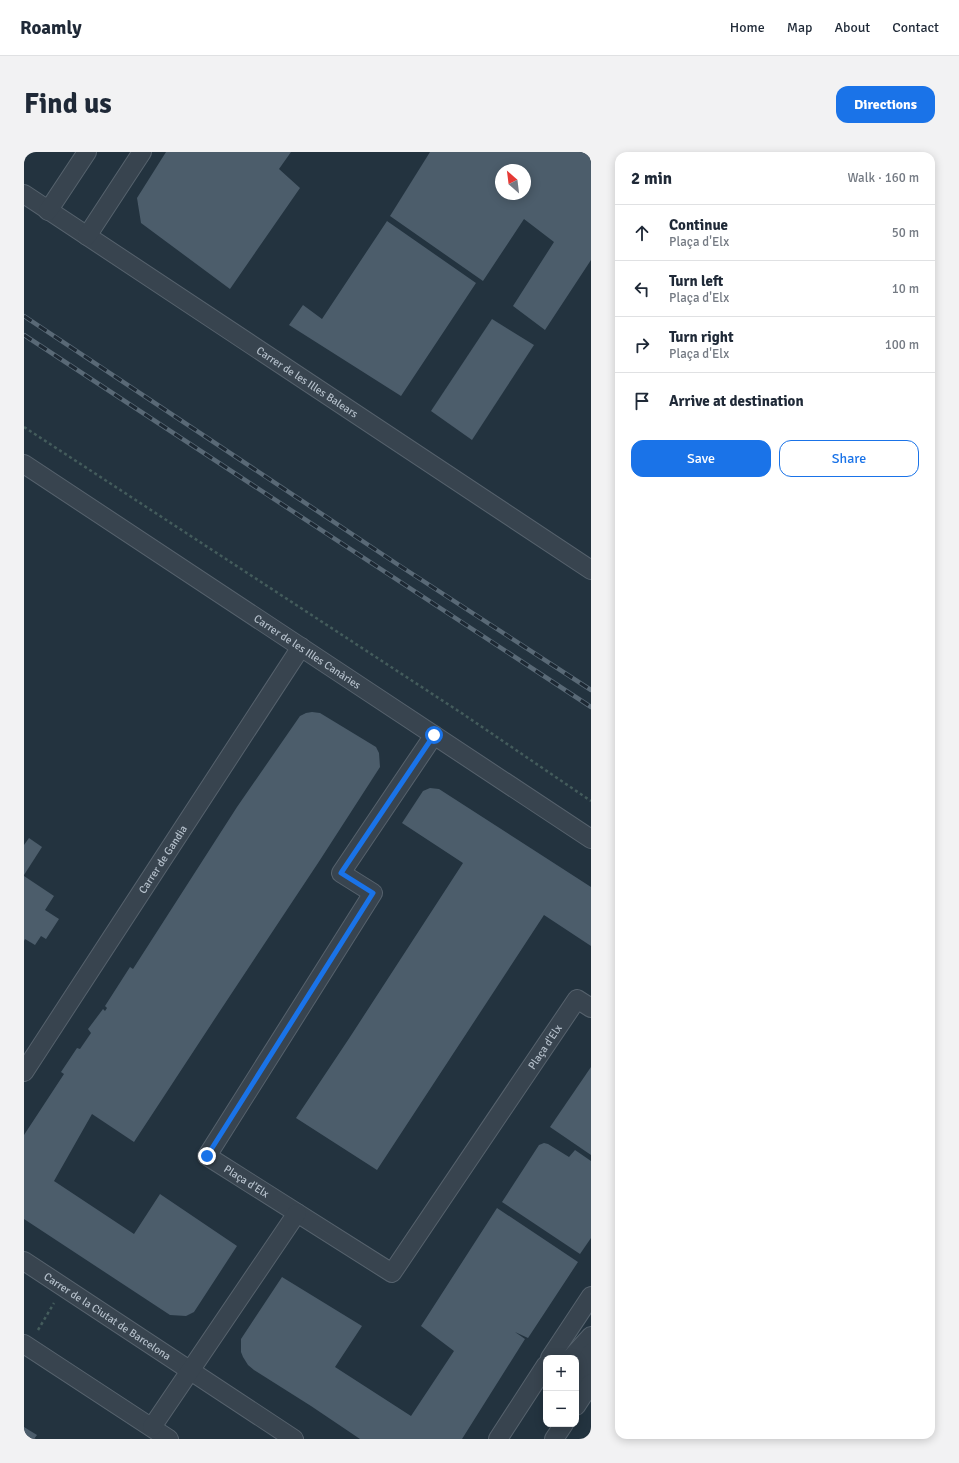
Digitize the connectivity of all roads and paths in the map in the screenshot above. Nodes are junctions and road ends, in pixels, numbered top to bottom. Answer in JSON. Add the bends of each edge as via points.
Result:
{"nodes":[{"id":1,"x":87,"y":152,"type":"edge"},
{"id":2,"x":142,"y":152,"type":"edge"},
{"id":3,"x":24,"y":194,"type":"edge"},
{"id":4,"x":48,"y":211,"type":"junction"},
{"id":5,"x":87,"y":236,"type":"junction"},
{"id":6,"x":24,"y":427,"type":"edge"},
{"id":7,"x":24,"y":464,"type":"edge"},
{"id":8,"x":591,"y":570,"type":"edge"},
{"id":9,"x":302,"y":647,"type":"junction"},
{"id":10,"x":434,"y":735,"type":"junction"},
{"id":11,"x":591,"y":801,"type":"edge"},
{"id":12,"x":591,"y":839,"type":"edge"},
{"id":13,"x":591,"y":1008,"type":"edge"},
{"id":14,"x":24,"y":1072,"type":"edge"},
{"id":15,"x":297,"y":1213,"type":"junction"},
{"id":16,"x":24,"y":1261,"type":"edge"},
{"id":17,"x":64,"y":1287,"type":"junction"},
{"id":18,"x":591,"y":1296,"type":"edge"},
{"id":19,"x":591,"y":1336,"type":"edge"},
{"id":20,"x":26,"y":1345,"type":"edge"},
{"id":21,"x":591,"y":1353,"type":"edge"},
{"id":22,"x":552,"y":1355,"type":"edge"},
{"id":23,"x":574,"y":1355,"type":"edge"},
{"id":24,"x":543,"y":1370,"type":"edge"},
{"id":25,"x":190,"y":1371,"type":"junction"},
{"id":26,"x":579,"y":1378,"type":"edge"},
{"id":27,"x":591,"y":1383,"type":"edge"},
{"id":28,"x":543,"y":1389,"type":"edge"},
{"id":29,"x":579,"y":1401,"type":"edge"},
{"id":30,"x":152,"y":1427,"type":"junction"},
{"id":31,"x":555,"y":1427,"type":"edge"},
{"id":32,"x":562,"y":1427,"type":"edge"},
{"id":33,"x":169,"y":1439,"type":"edge"},
{"id":34,"x":294,"y":1439,"type":"edge"},
{"id":35,"x":498,"y":1439,"type":"edge"},
{"id":36,"x":549,"y":1439,"type":"edge"},
{"id":37,"x":554,"y":1439,"type":"edge"}],
"edges":[{"from":1,"to":4,"type":"street"},
{"from":2,"to":5,"type":"street"},
{"from":3,"to":4,"type":"street","name":"Carrer de les Illes Balears"},
{"from":4,"to":5,"type":"street","name":"Carrer de les Illes Balears"},
{"from":5,"to":8,"type":"street","name":"Carrer de les Illes Balears"},
{"from":6,"to":11,"type":"path","via":[[463,714]]},
{"from":7,"to":9,"type":"street","name":"Carrer de les Illes Canàries"},
{"from":9,"to":10,"type":"street","name":"Carrer de les Illes Canàries"},
{"from":9,"to":14,"type":"street","name":"Carrer de Gandia"},
{"from":10,"to":12,"type":"street","name":"Carrer de les Illes Canàries"},
{"from":10,"to":15,"type":"street","name":"Plaça d'Elx","via":[[341,873],[373,893],[207,1156]]},
{"from":13,"to":15,"type":"street","name":"Plaça d'Elx","via":[[577,999],[392,1273]]},
{"from":15,"to":25,"type":"street"},
{"from":16,"to":17,"type":"street","name":"Carrer de la Ciutat de Barcelona"},
{"from":17,"to":20,"type":"path"},
{"from":17,"to":25,"type":"street","name":"Carrer de la Ciutat de Barcelona"},
{"from":18,"to":22,"type":"street"},
{"from":19,"to":23,"type":"street"},
{"from":20,"to":30,"type":"street"},
{"from":21,"to":26,"type":"street"},
{"from":24,"to":35,"type":"street"},
{"from":25,"to":30,"type":"street"},
{"from":25,"to":34,"type":"street","name":"Carrer de la Ciutat de Barcelona"},
{"from":27,"to":29,"type":"street"},
{"from":28,"to":35,"type":"street"},
{"from":30,"to":33,"type":"street"},
{"from":31,"to":36,"type":"street"},
{"from":32,"to":37,"type":"street"}]}
